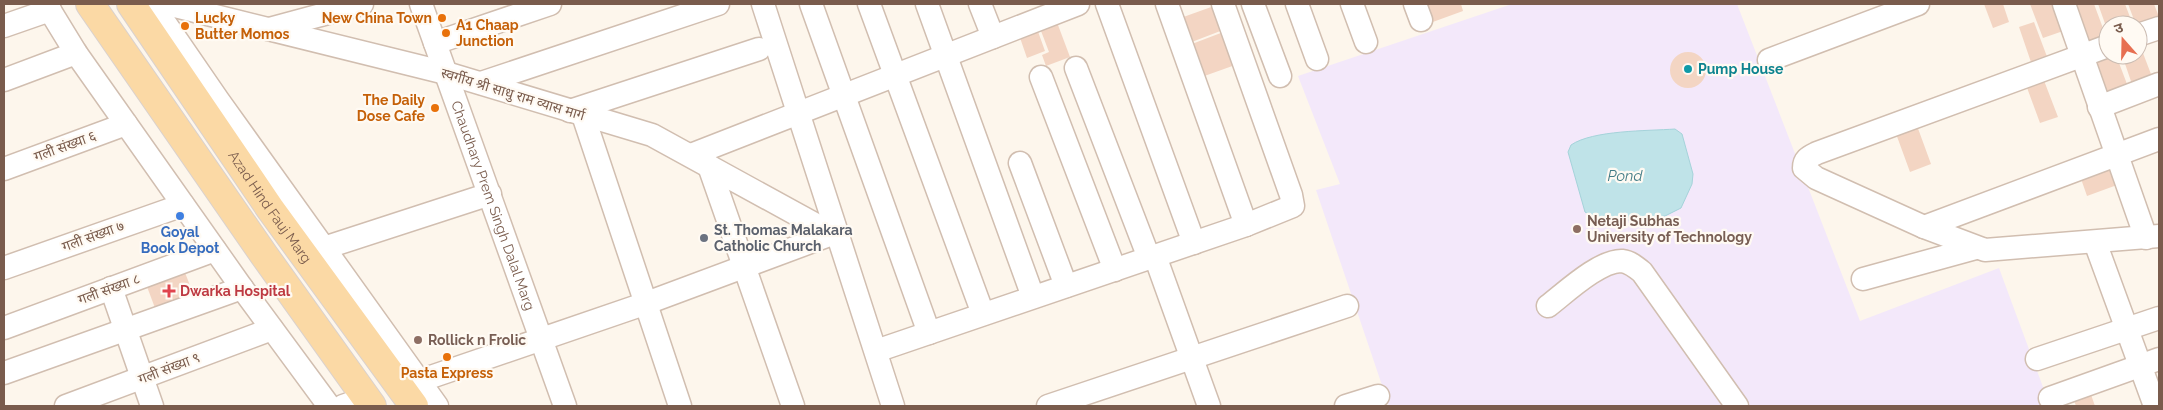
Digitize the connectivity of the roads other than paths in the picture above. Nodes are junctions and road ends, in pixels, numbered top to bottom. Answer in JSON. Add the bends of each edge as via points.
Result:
{"nodes":[{"id":1,"x":90,"y":4,"type":"edge"},
{"id":2,"x":167,"y":4,"type":"edge"},
{"id":3,"x":362,"y":4,"type":"edge"},
{"id":4,"x":421,"y":4,"type":"edge"},
{"id":5,"x":550,"y":4,"type":"edge"},
{"id":6,"x":718,"y":4,"type":"edge"},
{"id":7,"x":763,"y":4,"type":"edge"},
{"id":8,"x":811,"y":4,"type":"edge"},
{"id":9,"x":869,"y":4,"type":"edge"},
{"id":10,"x":927,"y":4,"type":"edge"},
{"id":11,"x":980,"y":4,"type":"edge"},
{"id":12,"x":1078,"y":4,"type":"edge"},
{"id":13,"x":1107,"y":4,"type":"edge"},
{"id":14,"x":1167,"y":4,"type":"edge"},
{"id":15,"x":1223,"y":4,"type":"edge"},
{"id":16,"x":1253,"y":4,"type":"edge"},
{"id":17,"x":1297,"y":4,"type":"edge"},
{"id":18,"x":1352,"y":4,"type":"edge"},
{"id":19,"x":1918,"y":4,"type":"edge"},
{"id":20,"x":141,"y":5,"type":"edge"},
{"id":21,"x":2066,"y":5,"type":"edge"},
{"id":22,"x":48,"y":7,"type":"edge"},
{"id":23,"x":1037,"y":11,"type":"edge"},
{"id":24,"x":4,"y":26,"type":"edge"},
{"id":25,"x":268,"y":29,"type":"junction"},
{"id":26,"x":993,"y":37,"type":"junction"},
{"id":27,"x":1366,"y":42,"type":"dead end"},
{"id":28,"x":435,"y":43,"type":"junction"},
{"id":29,"x":759,"y":49,"type":"dead end"},
{"id":30,"x":2098,"y":49,"type":"edge"},
{"id":31,"x":76,"y":53,"type":"junction"},
{"id":32,"x":2081,"y":55,"type":"junction"},
{"id":33,"x":947,"y":56,"type":"junction"},
{"id":34,"x":1317,"y":59,"type":"dead end"},
{"id":35,"x":1769,"y":60,"type":"dead end"},
{"id":36,"x":1076,"y":68,"type":"dead end"},
{"id":37,"x":446,"y":73,"type":"junction"},
{"id":38,"x":895,"y":76,"type":"junction"},
{"id":39,"x":1280,"y":76,"type":"dead end"},
{"id":40,"x":1041,"y":77,"type":"dead end"},
{"id":41,"x":4,"y":80,"type":"edge"},
{"id":42,"x":481,"y":83,"type":"junction"},
{"id":43,"x":2159,"y":84,"type":"edge"},
{"id":44,"x":845,"y":96,"type":"junction"},
{"id":45,"x":2100,"y":107,"type":"junction"},
{"id":46,"x":576,"y":113,"type":"junction"},
{"id":47,"x":798,"y":114,"type":"junction"},
{"id":48,"x":126,"y":124,"type":"junction"},
{"id":49,"x":2159,"y":139,"type":"edge"},
{"id":50,"x":2116,"y":155,"type":"junction"},
{"id":51,"x":700,"y":160,"type":"junction"},
{"id":52,"x":1020,"y":163,"type":"dead end"},
{"id":53,"x":4,"y":169,"type":"edge"},
{"id":54,"x":490,"y":194,"type":"junction"},
{"id":55,"x":183,"y":204,"type":"junction"},
{"id":56,"x":1246,"y":225,"type":"junction"},
{"id":57,"x":1924,"y":227,"type":"junction"},
{"id":58,"x":835,"y":235,"type":"junction"},
{"id":59,"x":2153,"y":237,"type":"edge"},
{"id":60,"x":2095,"y":242,"type":"junction"},
{"id":61,"x":1194,"y":243,"type":"junction"},
{"id":62,"x":324,"y":248,"type":"junction"},
{"id":63,"x":1976,"y":248,"type":"junction"},
{"id":64,"x":215,"y":250,"type":"junction"},
{"id":65,"x":1152,"y":257,"type":"junction"},
{"id":66,"x":745,"y":267,"type":"junction"},
{"id":67,"x":4,"y":268,"type":"edge"},
{"id":68,"x":1115,"y":270,"type":"junction"},
{"id":69,"x":1863,"y":279,"type":"dead end"},
{"id":70,"x":1066,"y":286,"type":"junction"},
{"id":71,"x":111,"y":288,"type":"junction"},
{"id":72,"x":242,"y":288,"type":"junction"},
{"id":73,"x":1033,"y":298,"type":"junction"},
{"id":74,"x":644,"y":304,"type":"junction"},
{"id":75,"x":1347,"y":306,"type":"dead end"},
{"id":76,"x":1548,"y":306,"type":"dead end"},
{"id":77,"x":983,"y":314,"type":"junction"},
{"id":78,"x":2159,"y":318,"type":"edge"},
{"id":79,"x":4,"y":328,"type":"edge"},
{"id":80,"x":272,"y":329,"type":"junction"},
{"id":81,"x":125,"y":330,"type":"junction"},
{"id":82,"x":2127,"y":330,"type":"junction"},
{"id":83,"x":929,"y":332,"type":"junction"},
{"id":84,"x":543,"y":340,"type":"junction"},
{"id":85,"x":876,"y":351,"type":"junction"},
{"id":86,"x":1191,"y":357,"type":"junction"},
{"id":87,"x":2037,"y":359,"type":"dead end"},
{"id":88,"x":2150,"y":362,"type":"edge"},
{"id":89,"x":4,"y":373,"type":"edge"},
{"id":90,"x":142,"y":379,"type":"junction"},
{"id":91,"x":416,"y":394,"type":"edge"},
{"id":92,"x":1378,"y":396,"type":"dead end"},
{"id":93,"x":2050,"y":398,"type":"dead end"},
{"id":94,"x":361,"y":403,"type":"edge"},
{"id":95,"x":2152,"y":405,"type":"edge"},
{"id":96,"x":66,"y":406,"type":"edge"},
{"id":97,"x":152,"y":406,"type":"edge"},
{"id":98,"x":329,"y":406,"type":"edge"},
{"id":99,"x":438,"y":406,"type":"edge"},
{"id":100,"x":566,"y":406,"type":"edge"},
{"id":101,"x":680,"y":406,"type":"edge"},
{"id":102,"x":793,"y":406,"type":"edge"},
{"id":103,"x":893,"y":406,"type":"edge"},
{"id":104,"x":1048,"y":406,"type":"edge"},
{"id":105,"x":1209,"y":406,"type":"edge"},
{"id":106,"x":1346,"y":406,"type":"edge"},
{"id":107,"x":1737,"y":406,"type":"edge"}],
"edges":[{"from":1,"to":94,"type":"main road","via":[[264,255]]},
{"from":2,"to":25,"type":"street","name":"स्वर्गीय श्री साधु राम व्यास मार्ग"},
{"from":3,"to":25,"type":"street"},
{"from":4,"to":28,"type":"street","name":"Chaudhary Prem Singh Dalal Marg"},
{"from":5,"to":28,"type":"street"},
{"from":6,"to":42,"type":"street"},
{"from":7,"to":47,"type":"street"},
{"from":8,"to":44,"type":"street"},
{"from":9,"to":38,"type":"street"},
{"from":10,"to":33,"type":"street"},
{"from":11,"to":26,"type":"street"},
{"from":12,"to":23,"type":"street"},
{"from":13,"to":61,"type":"street"},
{"from":14,"to":56,"type":"street"},
{"from":15,"to":56,"type":"street","via":[[1293,201],[1290,209]]},
{"from":16,"to":39,"type":"street"},
{"from":17,"to":34,"type":"street"},
{"from":18,"to":27,"type":"street"},
{"from":19,"to":35,"type":"street"},
{"from":20,"to":62,"type":"street","via":[[218,100]]},
{"from":20,"to":91,"type":"main road","name":"Azad Hind Fauj Marg","via":[[271,210]]},
{"from":21,"to":32,"type":"street"},
{"from":22,"to":24,"type":"street"},
{"from":22,"to":31,"type":"street"},
{"from":23,"to":26,"type":"street"},
{"from":25,"to":37,"type":"street","name":"स्वर्गीय श्री साधु राम व्यास मार्ग"},
{"from":26,"to":33,"type":"street"},
{"from":28,"to":37,"type":"street","name":"Chaudhary Prem Singh Dalal Marg"},
{"from":29,"to":46,"type":"street"},
{"from":30,"to":32,"type":"street"},
{"from":31,"to":41,"type":"street"},
{"from":31,"to":48,"type":"street"},
{"from":32,"to":45,"type":"street"},
{"from":32,"to":57,"type":"street","via":[[1817,153],[1804,162],[1804,168],[1816,178]]},
{"from":33,"to":38,"type":"street"},
{"from":33,"to":73,"type":"street"},
{"from":36,"to":65,"type":"street"},
{"from":37,"to":42,"type":"street","name":"स्वर्गीय श्री साधु राम व्यास मार्ग"},
{"from":37,"to":54,"type":"street","name":"Chaudhary Prem Singh Dalal Marg"},
{"from":38,"to":44,"type":"street"},
{"from":38,"to":77,"type":"street"},
{"from":40,"to":68,"type":"street"},
{"from":42,"to":46,"type":"street","name":"स्वर्गीय श्री साधु राम व्यास मार्ग"},
{"from":43,"to":45,"type":"street"},
{"from":44,"to":47,"type":"street"},
{"from":44,"to":83,"type":"street"},
{"from":45,"to":50,"type":"street"},
{"from":46,"to":51,"type":"street","name":"स्वर्गीय श्री साधु राम व्यास मार्ग","via":[[652,135]]},
{"from":46,"to":74,"type":"street"},
{"from":47,"to":51,"type":"street"},
{"from":47,"to":58,"type":"street"},
{"from":48,"to":53,"type":"street","name":"गली संख्या ६"},
{"from":48,"to":55,"type":"street"},
{"from":49,"to":50,"type":"street"},
{"from":50,"to":57,"type":"street"},
{"from":50,"to":59,"type":"street"},
{"from":51,"to":58,"type":"street","name":"स्वर्गीय श्री साधु राम व्यास मार्ग"},
{"from":51,"to":66,"type":"street"},
{"from":52,"to":70,"type":"street"},
{"from":54,"to":62,"type":"street"},
{"from":54,"to":84,"type":"street","name":"Chaudhary Prem Singh Dalal Marg"},
{"from":55,"to":64,"type":"street"},
{"from":55,"to":67,"type":"street","name":"गली संख्या ७"},
{"from":56,"to":61,"type":"street"},
{"from":57,"to":63,"type":"street"},
{"from":58,"to":66,"type":"street"},
{"from":58,"to":85,"type":"street"},
{"from":59,"to":60,"type":"street"},
{"from":60,"to":63,"type":"street","via":[[1995,250]]},
{"from":60,"to":82,"type":"street"},
{"from":61,"to":65,"type":"street"},
{"from":62,"to":91,"type":"street"},
{"from":63,"to":69,"type":"street"},
{"from":64,"to":71,"type":"street","name":"गली संख्या ८"},
{"from":64,"to":72,"type":"street"},
{"from":65,"to":68,"type":"street"},
{"from":65,"to":86,"type":"street"},
{"from":66,"to":74,"type":"street"},
{"from":66,"to":102,"type":"street"},
{"from":68,"to":70,"type":"street"},
{"from":70,"to":73,"type":"street"},
{"from":71,"to":79,"type":"street","name":"गली संख्या ८"},
{"from":71,"to":81,"type":"street"},
{"from":72,"to":80,"type":"street"},
{"from":72,"to":81,"type":"street"},
{"from":73,"to":77,"type":"street"},
{"from":74,"to":84,"type":"street"},
{"from":74,"to":101,"type":"street"},
{"from":75,"to":86,"type":"street"},
{"from":76,"to":107,"type":"street","via":[[1602,266],[1624,261],[1633,265],[1642,272]]},
{"from":77,"to":83,"type":"street"},
{"from":78,"to":82,"type":"street"},
{"from":80,"to":90,"type":"street","name":"गली संख्या ९"},
{"from":80,"to":98,"type":"street"},
{"from":81,"to":89,"type":"street"},
{"from":81,"to":90,"type":"street"},
{"from":82,"to":87,"type":"street"},
{"from":82,"to":88,"type":"street"},
{"from":83,"to":85,"type":"street"},
{"from":84,"to":91,"type":"street"},
{"from":84,"to":100,"type":"street","name":"Chaudhary Prem Singh Dalal Marg"},
{"from":85,"to":103,"type":"street"},
{"from":86,"to":104,"type":"street"},
{"from":86,"to":105,"type":"street"},
{"from":88,"to":93,"type":"street"},
{"from":88,"to":95,"type":"street"},
{"from":90,"to":96,"type":"street","name":"गली संख्या ९"},
{"from":90,"to":97,"type":"street"},
{"from":91,"to":99,"type":"street"},
{"from":92,"to":106,"type":"street"}]}
